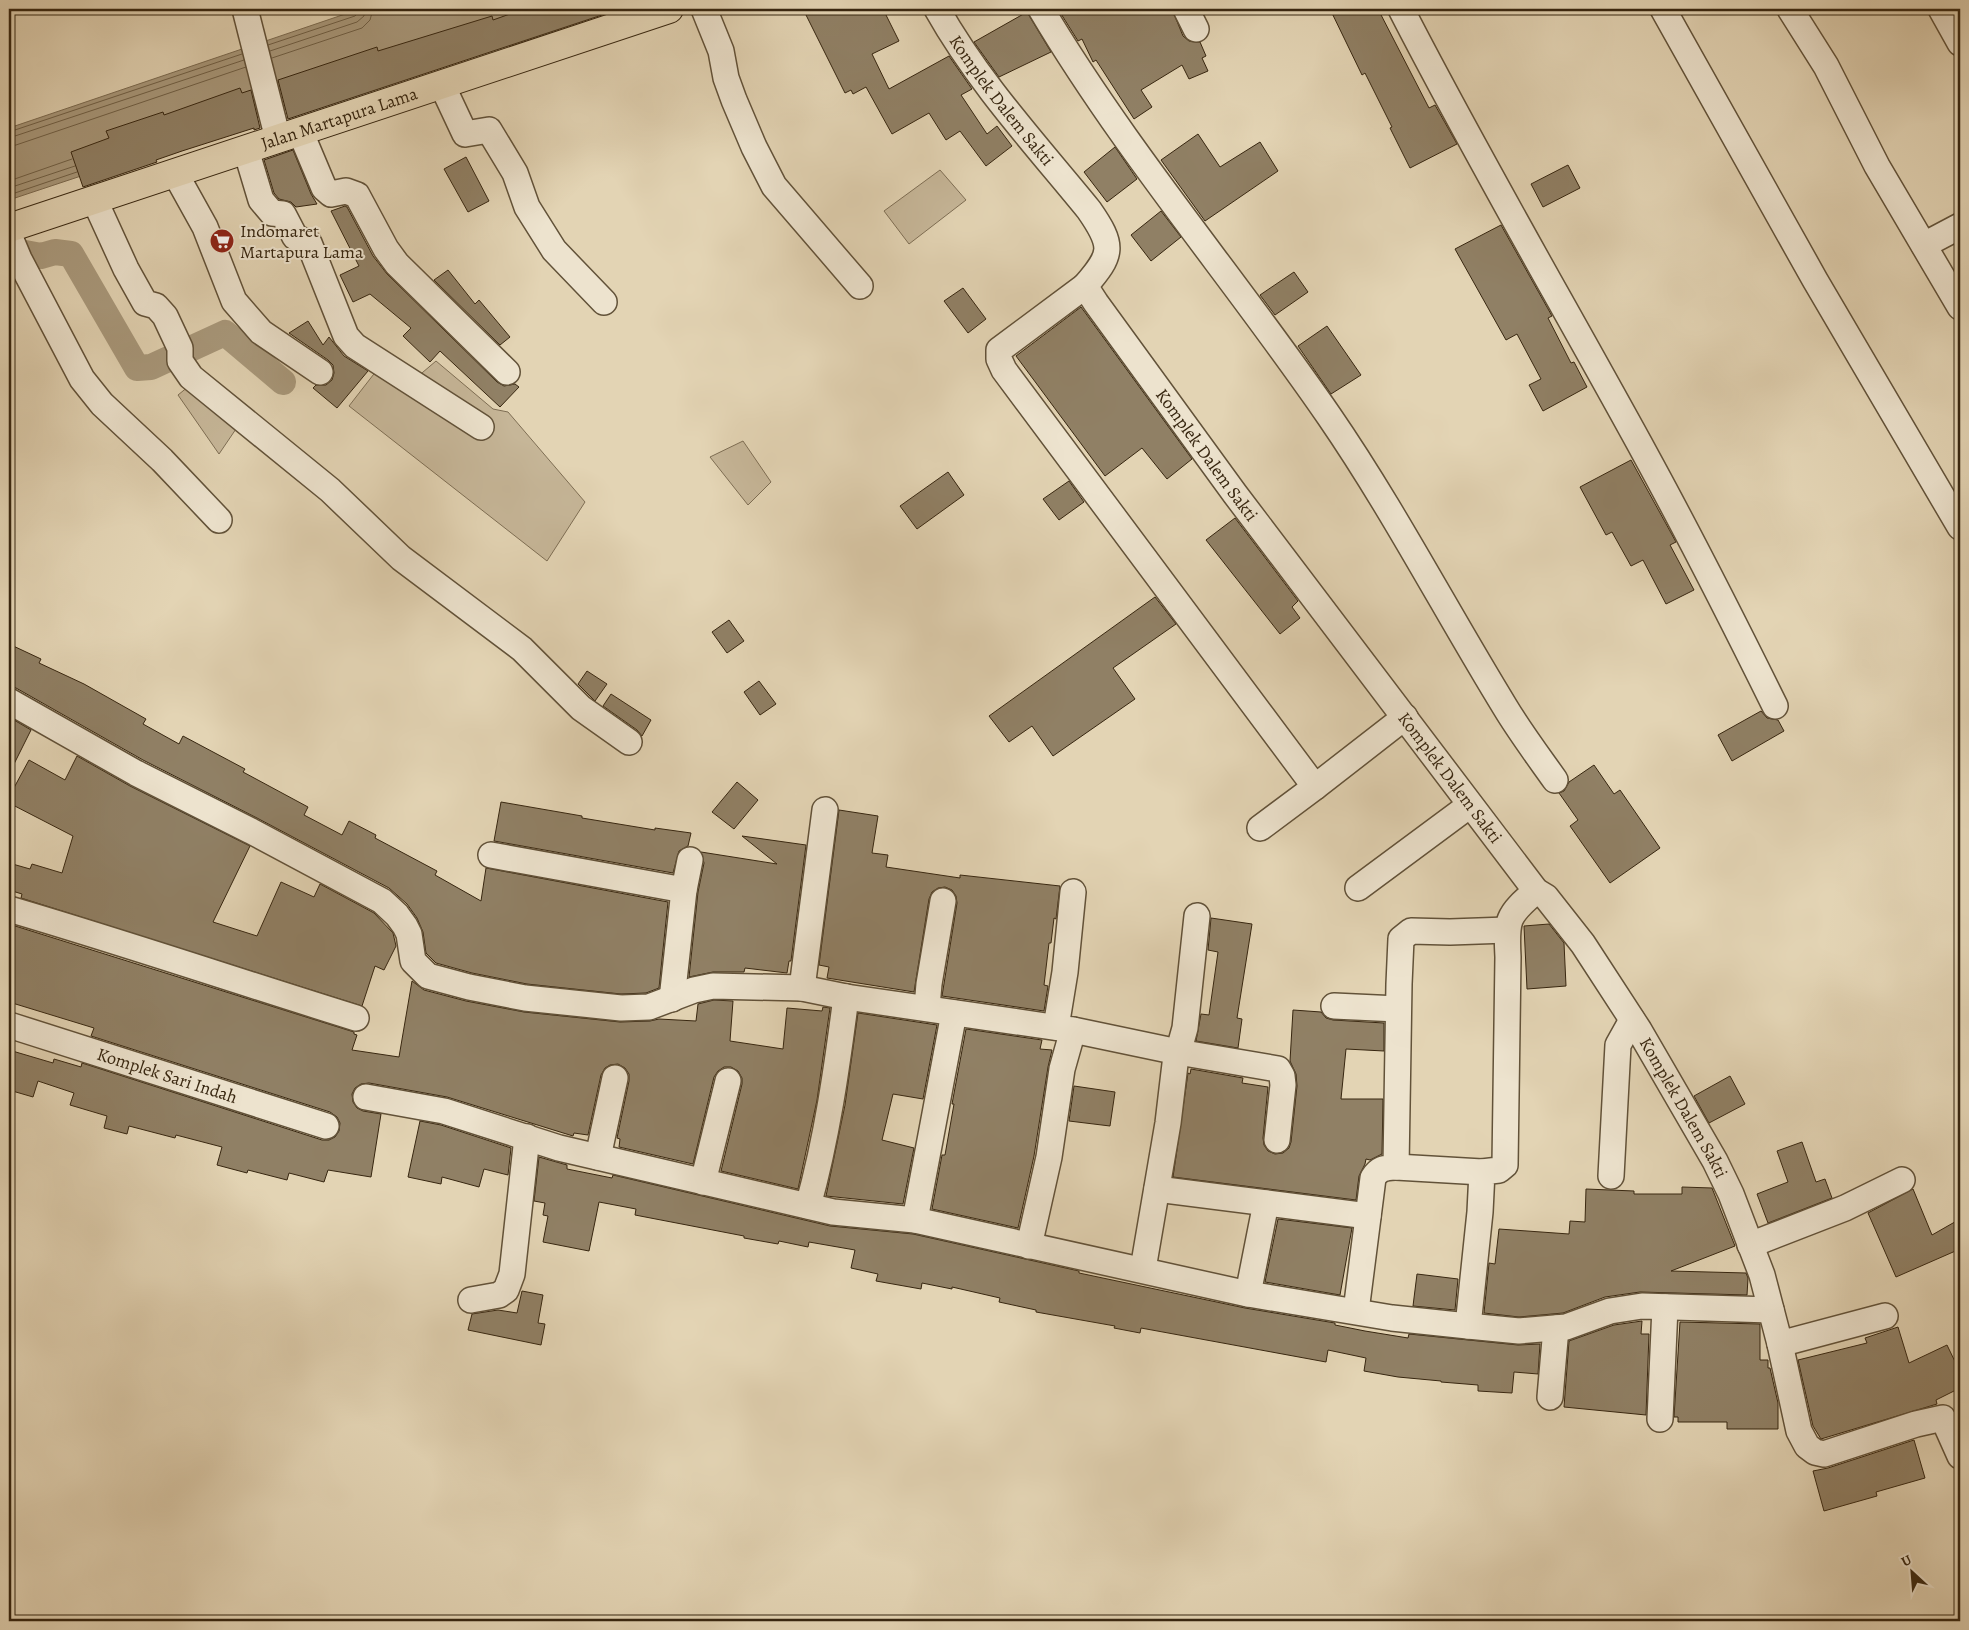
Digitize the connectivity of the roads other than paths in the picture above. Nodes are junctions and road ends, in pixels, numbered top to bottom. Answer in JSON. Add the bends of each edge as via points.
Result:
{"nodes":[{"id":1,"x":245,"y":9,"type":"edge"},
{"id":2,"x":669,"y":9,"type":"edge"},
{"id":3,"x":704,"y":9,"type":"edge"},
{"id":4,"x":937,"y":9,"type":"edge"},
{"id":5,"x":1041,"y":9,"type":"edge"},
{"id":6,"x":1401,"y":9,"type":"edge"},
{"id":7,"x":1663,"y":9,"type":"edge"},
{"id":8,"x":1790,"y":9,"type":"edge"},
{"id":9,"x":1941,"y":9,"type":"edge"},
{"id":10,"x":1960,"y":43,"type":"edge"},
{"id":11,"x":442,"y":85,"type":"junction"},
{"id":12,"x":284,"y":131,"type":"junction"},
{"id":13,"x":246,"y":150,"type":"junction"},
{"id":14,"x":175,"y":173,"type":"junction"},
{"id":15,"x":94,"y":199,"type":"junction"},
{"id":16,"x":1960,"y":226,"type":"edge"},
{"id":17,"x":13,"y":242,"type":"edge"},
{"id":18,"x":1924,"y":245,"type":"junction"},
{"id":19,"x":860,"y":286,"type":"dead end"},
{"id":20,"x":1085,"y":286,"type":"junction"},
{"id":21,"x":604,"y":302,"type":"dead end"},
{"id":22,"x":1960,"y":307,"type":"edge"},
{"id":23,"x":320,"y":372,"type":"dead end"},
{"id":24,"x":507,"y":372,"type":"dead end"},
{"id":25,"x":481,"y":427,"type":"dead end"},
{"id":26,"x":219,"y":520,"type":"dead end"},
{"id":27,"x":1960,"y":526,"type":"edge"},
{"id":28,"x":9,"y":701,"type":"edge"},
{"id":29,"x":1775,"y":706,"type":"dead end"},
{"id":30,"x":1405,"y":717,"type":"junction"},
{"id":31,"x":629,"y":742,"type":"dead end"},
{"id":32,"x":1555,"y":780,"type":"dead end"},
{"id":33,"x":1315,"y":787,"type":"junction"},
{"id":34,"x":1470,"y":805,"type":"junction"},
{"id":35,"x":825,"y":810,"type":"dead end"},
{"id":36,"x":1260,"y":828,"type":"dead end"},
{"id":37,"x":491,"y":855,"type":"dead end"},
{"id":38,"x":690,"y":860,"type":"dead end"},
{"id":39,"x":1358,"y":888,"type":"dead end"},
{"id":40,"x":684,"y":890,"type":"junction"},
{"id":41,"x":1536,"y":891,"type":"junction"},
{"id":42,"x":1073,"y":892,"type":"dead end"},
{"id":43,"x":943,"y":901,"type":"dead end"},
{"id":44,"x":9,"y":908,"type":"edge"},
{"id":45,"x":1197,"y":916,"type":"dead end"},
{"id":46,"x":1507,"y":930,"type":"junction"},
{"id":47,"x":802,"y":988,"type":"junction"},
{"id":48,"x":846,"y":997,"type":"junction"},
{"id":49,"x":672,"y":999,"type":"junction"},
{"id":50,"x":1334,"y":1006,"type":"dead end"},
{"id":51,"x":927,"y":1007,"type":"junction"},
{"id":52,"x":1398,"y":1009,"type":"junction"},
{"id":53,"x":954,"y":1013,"type":"junction"},
{"id":54,"x":356,"y":1018,"type":"dead end"},
{"id":55,"x":1632,"y":1020,"type":"junction"},
{"id":56,"x":9,"y":1024,"type":"edge"},
{"id":57,"x":1065,"y":1029,"type":"junction"},
{"id":58,"x":1178,"y":1052,"type":"junction"},
{"id":59,"x":615,"y":1078,"type":"dead end"},
{"id":60,"x":728,"y":1081,"type":"dead end"},
{"id":61,"x":366,"y":1097,"type":"dead end"},
{"id":62,"x":326,"y":1126,"type":"dead end"},
{"id":63,"x":526,"y":1138,"type":"junction"},
{"id":64,"x":1278,"y":1140,"type":"dead end"},
{"id":65,"x":598,"y":1157,"type":"junction"},
{"id":66,"x":1396,"y":1166,"type":"junction"},
{"id":67,"x":1482,"y":1172,"type":"junction"},
{"id":68,"x":1612,"y":1176,"type":"dead end"},
{"id":69,"x":1902,"y":1180,"type":"dead end"},
{"id":70,"x":703,"y":1182,"type":"junction"},
{"id":71,"x":1157,"y":1189,"type":"junction"},
{"id":72,"x":1266,"y":1204,"type":"junction"},
{"id":73,"x":808,"y":1206,"type":"junction"},
{"id":74,"x":1368,"y":1216,"type":"junction"},
{"id":75,"x":915,"y":1220,"type":"junction"},
{"id":76,"x":1029,"y":1246,"type":"junction"},
{"id":77,"x":1750,"y":1246,"type":"junction"},
{"id":78,"x":1142,"y":1269,"type":"junction"},
{"id":79,"x":1248,"y":1294,"type":"junction"},
{"id":80,"x":471,"y":1300,"type":"dead end"},
{"id":81,"x":1664,"y":1307,"type":"junction"},
{"id":82,"x":1771,"y":1310,"type":"junction"},
{"id":83,"x":1356,"y":1311,"type":"junction"},
{"id":84,"x":1885,"y":1316,"type":"dead end"},
{"id":85,"x":1468,"y":1326,"type":"junction"},
{"id":86,"x":1556,"y":1328,"type":"junction"},
{"id":87,"x":1780,"y":1344,"type":"junction"},
{"id":88,"x":1550,"y":1397,"type":"dead end"},
{"id":89,"x":1660,"y":1419,"type":"dead end"},
{"id":90,"x":1960,"y":1456,"type":"edge"}],
"edges":[{"from":1,"to":12,"type":"street","via":[[252,42]]},
{"from":2,"to":11,"type":"main road","name":"Jalan Martapura Lama"},
{"from":3,"to":19,"type":"street","via":[[721,51],[734,100],[774,186]]},
{"from":4,"to":20,"type":"street","name":"Komplek Dalem Sakti","via":[[981,78],[1100,225],[1107,248],[1103,266]]},
{"from":5,"to":32,"type":"street","via":[[1112,120],[1329,416],[1373,484],[1506,710]]},
{"from":6,"to":29,"type":"street","via":[[1649,461]]},
{"from":7,"to":27,"type":"street"},
{"from":8,"to":18,"type":"street","via":[[1826,66],[1877,166]]},
{"from":9,"to":10,"type":"street"},
{"from":11,"to":12,"type":"main road","name":"Jalan Martapura Lama"},
{"from":11,"to":21,"type":"street","via":[[465,134],[489,130],[515,173],[527,207],[554,250]]},
{"from":12,"to":13,"type":"main road","name":"Jalan Martapura Lama"},
{"from":12,"to":24,"type":"street","via":[[324,188],[332,194],[346,191],[357,195],[396,264]]},
{"from":13,"to":14,"type":"main road","name":"Jalan Martapura Lama"},
{"from":13,"to":25,"type":"street","via":[[261,200],[272,212],[283,214],[295,237],[309,243],[346,336],[355,346]]},
{"from":14,"to":15,"type":"main road","name":"Jalan Martapura Lama"},
{"from":14,"to":23,"type":"street","via":[[205,227],[234,301],[261,332]]},
{"from":15,"to":17,"type":"main road","name":"Jalan Martapura Lama"},
{"from":15,"to":31,"type":"street","via":[[145,303],[156,306],[166,316],[192,377],[330,490],[401,558],[522,649],[581,708]]},
{"from":16,"to":18,"type":"street"},
{"from":17,"to":26,"type":"street","via":[[82,379],[102,404]]},
{"from":18,"to":22,"type":"street"},
{"from":20,"to":30,"type":"street","name":"Komplek Dalem Sakti","via":[[1235,494]]},
{"from":20,"to":33,"type":"street","via":[[999,350],[1004,370]]},
{"from":28,"to":49,"type":"street","via":[[136,773],[382,901],[405,926],[412,961],[428,976],[526,998],[621,1008],[649,1008]]},
{"from":30,"to":33,"type":"street"},
{"from":30,"to":34,"type":"street","name":"Komplek Dalem Sakti"},
{"from":33,"to":36,"type":"street"},
{"from":34,"to":39,"type":"street"},
{"from":34,"to":41,"type":"street","name":"Komplek Dalem Sakti"},
{"from":35,"to":47,"type":"street"},
{"from":37,"to":40,"type":"street"},
{"from":38,"to":40,"type":"street"},
{"from":40,"to":49,"type":"street"},
{"from":41,"to":46,"type":"street","via":[[1515,908]]},
{"from":41,"to":55,"type":"street","name":"Komplek Dalem Sakti","via":[[1546,897],[1583,944]]},
{"from":42,"to":57,"type":"street","via":[[1065,972]]},
{"from":43,"to":51,"type":"street"},
{"from":44,"to":54,"type":"street"},
{"from":45,"to":58,"type":"street","via":[[1185,1028]]},
{"from":46,"to":52,"type":"street","via":[[1411,930],[1401,939]]},
{"from":46,"to":67,"type":"street","via":[[1505,1165],[1498,1170]]},
{"from":47,"to":48,"type":"street"},
{"from":47,"to":49,"type":"street","via":[[714,986]]},
{"from":48,"to":51,"type":"street"},
{"from":48,"to":73,"type":"street","via":[[820,1164]]},
{"from":50,"to":52,"type":"street"},
{"from":51,"to":53,"type":"street"},
{"from":52,"to":66,"type":"street"},
{"from":53,"to":57,"type":"street"},
{"from":53,"to":75,"type":"street"},
{"from":55,"to":68,"type":"street","via":[[1618,1045]]},
{"from":55,"to":77,"type":"street","name":"Komplek Dalem Sakti","via":[[1715,1161]]},
{"from":56,"to":62,"type":"street","name":"Komplek Sari Indah"},
{"from":57,"to":58,"type":"street"},
{"from":57,"to":76,"type":"street","via":[[1048,1157]]},
{"from":58,"to":64,"type":"street","via":[[1278,1069],[1283,1085]]},
{"from":58,"to":71,"type":"street"},
{"from":59,"to":65,"type":"street"},
{"from":60,"to":70,"type":"street"},
{"from":61,"to":63,"type":"street","via":[[444,1111]]},
{"from":63,"to":65,"type":"street"},
{"from":63,"to":80,"type":"street","via":[[512,1274],[506,1290],[499,1295]]},
{"from":65,"to":70,"type":"street"},
{"from":66,"to":67,"type":"street"},
{"from":66,"to":74,"type":"street","via":[[1383,1168],[1373,1178]]},
{"from":67,"to":85,"type":"street"},
{"from":69,"to":77,"type":"street","via":[[1846,1208]]},
{"from":70,"to":73,"type":"street"},
{"from":71,"to":72,"type":"street"},
{"from":71,"to":78,"type":"street"},
{"from":72,"to":74,"type":"street"},
{"from":72,"to":79,"type":"street"},
{"from":73,"to":75,"type":"street","via":[[833,1212]]},
{"from":74,"to":83,"type":"street"},
{"from":75,"to":76,"type":"street"},
{"from":76,"to":78,"type":"street"},
{"from":77,"to":82,"type":"street","name":"Komplek Dalem Sakti"},
{"from":78,"to":79,"type":"street"},
{"from":79,"to":83,"type":"street"},
{"from":81,"to":82,"type":"street"},
{"from":81,"to":86,"type":"street","via":[[1626,1308]]},
{"from":81,"to":89,"type":"street"},
{"from":82,"to":87,"type":"street","name":"Komplek Dalem Sakti"},
{"from":83,"to":85,"type":"street"},
{"from":84,"to":87,"type":"street"},
{"from":85,"to":86,"type":"street","via":[[1519,1331]]},
{"from":86,"to":88,"type":"street"},
{"from":87,"to":90,"type":"street","name":"Komplek Dalem Sakti","via":[[1799,1431],[1807,1446],[1815,1452],[1824,1454],[1943,1418]]}]}
